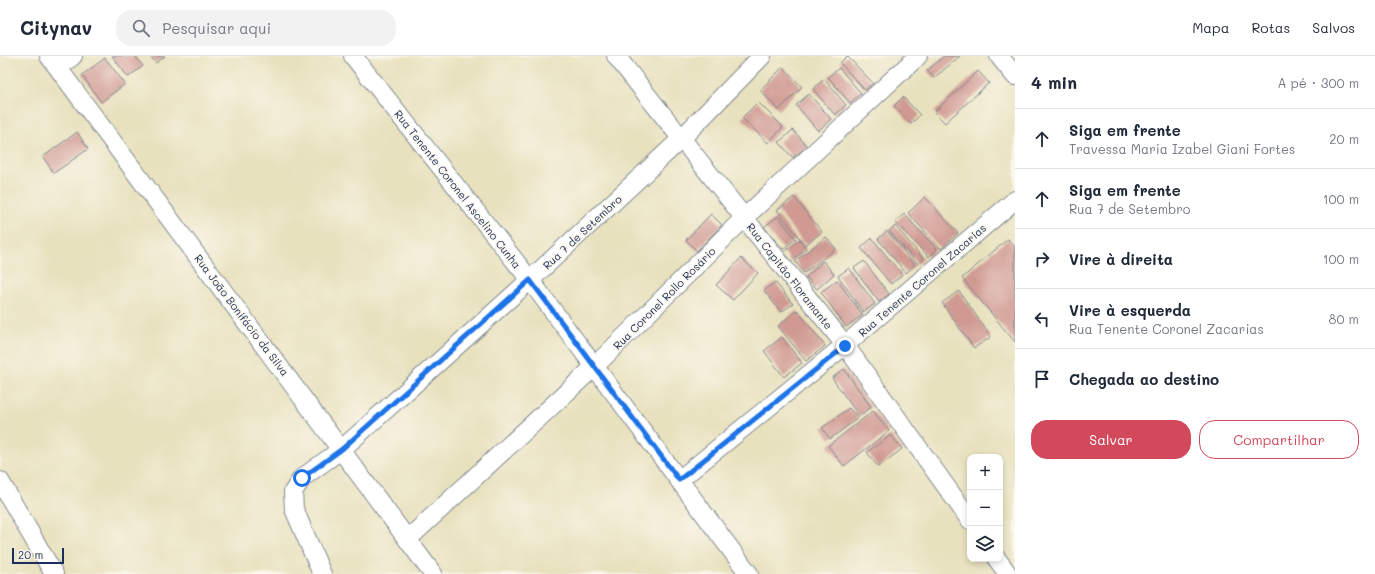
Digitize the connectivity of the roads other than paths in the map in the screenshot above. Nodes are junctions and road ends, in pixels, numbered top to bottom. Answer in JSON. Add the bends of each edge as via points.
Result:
{"nodes":[{"id":1,"x":73,"y":56,"type":"edge"},
{"id":2,"x":352,"y":56,"type":"edge"},
{"id":3,"x":616,"y":56,"type":"edge"},
{"id":4,"x":762,"y":56,"type":"edge"},
{"id":5,"x":918,"y":56,"type":"edge"},
{"id":6,"x":999,"y":56,"type":"edge"},
{"id":7,"x":54,"y":62,"type":"edge"},
{"id":8,"x":1015,"y":76,"type":"edge"},
{"id":9,"x":681,"y":139,"type":"junction"},
{"id":10,"x":1015,"y":200,"type":"edge"},
{"id":11,"x":744,"y":218,"type":"junction"},
{"id":12,"x":530,"y":280,"type":"junction"},
{"id":13,"x":845,"y":346,"type":"junction"},
{"id":14,"x":594,"y":368,"type":"junction"},
{"id":15,"x":342,"y":449,"type":"junction"},
{"id":16,"x":679,"y":480,"type":"junction"},
{"id":17,"x":0,"y":481,"type":"edge"},
{"id":18,"x":967,"y":516,"type":"edge"},
{"id":19,"x":408,"y":539,"type":"junction"},
{"id":20,"x":1000,"y":562,"type":"edge"},
{"id":21,"x":54,"y":574,"type":"edge"},
{"id":22,"x":322,"y":574,"type":"edge"},
{"id":23,"x":433,"y":574,"type":"edge"},
{"id":24,"x":749,"y":574,"type":"edge"},
{"id":25,"x":1008,"y":574,"type":"edge"}],
"edges":[{"from":1,"to":7,"type":"street"},
{"from":2,"to":12,"type":"street","name":"Rua Tenente Coronel Ascelino Cunha"},
{"from":3,"to":9,"type":"street","name":"Rua Capitão Floramante"},
{"from":4,"to":9,"type":"street","name":"Rua 7 de Setembro"},
{"from":5,"to":11,"type":"street","name":"Rua Coronel Rollo Rosário"},
{"from":6,"to":8,"type":"street"},
{"from":7,"to":15,"type":"street","name":"Rua João Bonifácio da Silva"},
{"from":9,"to":11,"type":"street","name":"Rua Capitão Floramante"},
{"from":9,"to":12,"type":"street","name":"Rua 7 de Setembro"},
{"from":10,"to":13,"type":"street","name":"Rua Tenente Coronel Zacarias"},
{"from":11,"to":13,"type":"street","name":"Rua Capitão Floramante"},
{"from":11,"to":14,"type":"street","name":"Rua Coronel Rollo Rosário"},
{"from":12,"to":14,"type":"street","name":"Rua Tenente Coronel Ascelino Cunha"},
{"from":12,"to":15,"type":"street","name":"Rua 7 de Setembro"},
{"from":13,"to":16,"type":"street","name":"Rua Tenente Coronel Zacarias"},
{"from":13,"to":18,"type":"street","name":"Rua Capitão Floramante"},
{"from":14,"to":16,"type":"street","name":"Rua Tenente Coronel Ascelino Cunha"},
{"from":14,"to":19,"type":"street","name":"Rua Coronel Rollo Rosário"},
{"from":15,"to":19,"type":"street","name":"Rua João Bonifácio da Silva"},
{"from":15,"to":22,"type":"street","name":"Rua 7 de Setembro","via":[[302,478],[293,492],[294,509]]},
{"from":16,"to":24,"type":"street","name":"Rua Tenente Coronel Ascelino Cunha"},
{"from":17,"to":21,"type":"street"},
{"from":19,"to":23,"type":"street","name":"Rua João Bonifácio da Silva"},
{"from":20,"to":25,"type":"street"}]}
